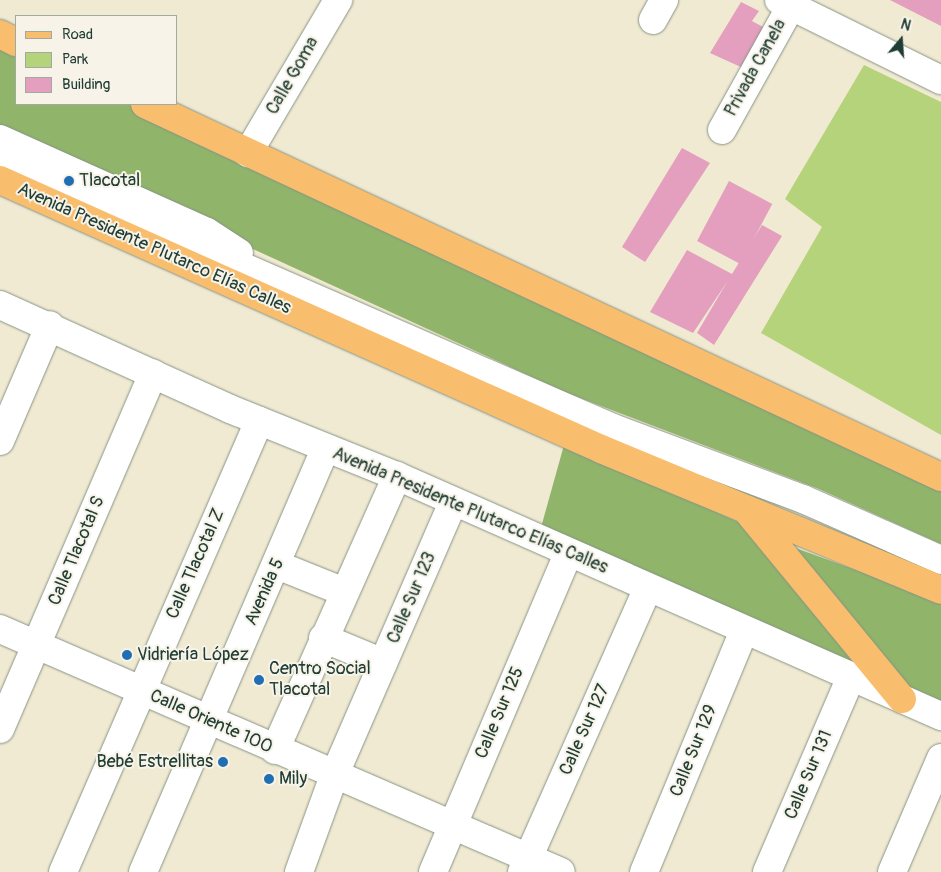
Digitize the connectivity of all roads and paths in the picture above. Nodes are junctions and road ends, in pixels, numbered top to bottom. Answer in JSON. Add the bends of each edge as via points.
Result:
{"nodes":[{"id":1,"x":338,"y":0,"type":"edge"},
{"id":2,"x":785,"y":3,"type":"edge"},
{"id":3,"x":0,"y":34,"type":"edge"},
{"id":4,"x":15,"y":42,"type":"edge"},
{"id":5,"x":941,"y":80,"type":"edge"},
{"id":6,"x":147,"y":105,"type":"edge"},
{"id":7,"x":722,"y":130,"type":"dead end"},
{"id":8,"x":0,"y":139,"type":"edge"},
{"id":9,"x":248,"y":153,"type":"junction"},
{"id":10,"x":0,"y":161,"type":"edge"},
{"id":11,"x":0,"y":180,"type":"edge"},
{"id":12,"x":276,"y":278,"type":"junction"},
{"id":13,"x":0,"y":305,"type":"edge"},
{"id":14,"x":50,"y":325,"type":"junction"},
{"id":15,"x":153,"y":372,"type":"junction"},
{"id":16,"x":259,"y":421,"type":"junction"},
{"id":17,"x":0,"y":441,"type":"edge"},
{"id":18,"x":325,"y":449,"type":"junction"},
{"id":19,"x":397,"y":476,"type":"junction"},
{"id":20,"x":941,"y":477,"type":"edge"},
{"id":21,"x":453,"y":502,"type":"junction"},
{"id":22,"x":747,"y":510,"type":"junction"},
{"id":23,"x":568,"y":554,"type":"junction"},
{"id":24,"x":941,"y":560,"type":"edge"},
{"id":25,"x":277,"y":565,"type":"junction"},
{"id":26,"x":648,"y":588,"type":"junction"},
{"id":27,"x":941,"y":590,"type":"edge"},
{"id":28,"x":344,"y":592,"type":"junction"},
{"id":29,"x":0,"y":629,"type":"edge"},
{"id":30,"x":744,"y":630,"type":"junction"},
{"id":31,"x":323,"y":638,"type":"junction"},
{"id":32,"x":38,"y":645,"type":"junction"},
{"id":33,"x":383,"y":663,"type":"junction"},
{"id":34,"x":850,"y":679,"type":"junction"},
{"id":35,"x":140,"y":691,"type":"junction"},
{"id":36,"x":902,"y":699,"type":"junction"},
{"id":37,"x":941,"y":716,"type":"edge"},
{"id":38,"x":207,"y":721,"type":"junction"},
{"id":39,"x":0,"y":729,"type":"edge"},
{"id":40,"x":275,"y":750,"type":"junction"},
{"id":41,"x":941,"y":758,"type":"edge"},
{"id":42,"x":334,"y":776,"type":"junction"},
{"id":43,"x":451,"y":825,"type":"junction"},
{"id":44,"x":525,"y":865,"type":"edge"},
{"id":45,"x":63,"y":872,"type":"edge"},
{"id":46,"x":143,"y":872,"type":"edge"},
{"id":47,"x":299,"y":872,"type":"edge"},
{"id":48,"x":433,"y":872,"type":"edge"},
{"id":49,"x":561,"y":872,"type":"edge"},
{"id":50,"x":644,"y":872,"type":"edge"},
{"id":51,"x":767,"y":872,"type":"edge"},
{"id":52,"x":892,"y":872,"type":"edge"}],
"edges":[{"from":1,"to":9,"type":"street","name":"Calle Goma"},
{"from":2,"to":5,"type":"street"},
{"from":2,"to":7,"type":"street","name":"Privada Canela"},
{"from":3,"to":4,"type":"main road"},
{"from":6,"to":9,"type":"main road"},
{"from":8,"to":12,"type":"street","via":[[207,232]]},
{"from":9,"to":20,"type":"main road"},
{"from":10,"to":12,"type":"street","via":[[199,250]]},
{"from":11,"to":22,"type":"main road","name":"Avenida Presidente Plutarco Elías Calles"},
{"from":12,"to":24,"type":"street","via":[[613,428],[803,499]]},
{"from":13,"to":14,"type":"street","name":"Avenida Presidente Plutarco Elías Calles"},
{"from":14,"to":15,"type":"street","name":"Avenida Presidente Plutarco Elías Calles"},
{"from":14,"to":17,"type":"street"},
{"from":15,"to":16,"type":"street","name":"Avenida Presidente Plutarco Elías Calles"},
{"from":15,"to":32,"type":"street","name":"Calle Tlacotal S"},
{"from":16,"to":18,"type":"street","name":"Avenida Presidente Plutarco Elías Calles"},
{"from":16,"to":35,"type":"street","name":"Calle Tlacotal Z"},
{"from":18,"to":19,"type":"street","name":"Avenida Presidente Plutarco Elías Calles"},
{"from":18,"to":25,"type":"street","name":"Avenida 5"},
{"from":19,"to":21,"type":"street","name":"Avenida Presidente Plutarco Elías Calles"},
{"from":19,"to":28,"type":"street"},
{"from":21,"to":23,"type":"street","name":"Avenida Presidente Plutarco Elías Calles"},
{"from":21,"to":33,"type":"street","name":"Calle Sur 123"},
{"from":22,"to":27,"type":"main road","name":"Avenida Presidente Plutarco Elías Calles"},
{"from":22,"to":36,"type":"main road"},
{"from":23,"to":26,"type":"street","name":"Avenida Presidente Plutarco Elías Calles"},
{"from":23,"to":43,"type":"street","name":"Calle Sur 125"},
{"from":25,"to":28,"type":"street"},
{"from":25,"to":38,"type":"street","name":"Avenida 5"},
{"from":26,"to":30,"type":"street","name":"Avenida Presidente Plutarco Elías Calles"},
{"from":26,"to":44,"type":"street","name":"Calle Sur 127"},
{"from":28,"to":31,"type":"street"},
{"from":29,"to":32,"type":"street","name":"Calle Oriente 100"},
{"from":30,"to":34,"type":"street","name":"Avenida Presidente Plutarco Elías Calles"},
{"from":30,"to":50,"type":"street","name":"Calle Sur 129"},
{"from":31,"to":33,"type":"street"},
{"from":31,"to":40,"type":"street"},
{"from":32,"to":35,"type":"street","name":"Calle Oriente 100"},
{"from":32,"to":39,"type":"street","name":"Calle Tlacotal S"},
{"from":33,"to":42,"type":"street","name":"Calle Sur 123"},
{"from":34,"to":36,"type":"street","name":"Avenida Presidente Plutarco Elías Calles"},
{"from":34,"to":51,"type":"street","name":"Calle Sur 131"},
{"from":35,"to":38,"type":"street","name":"Calle Oriente 100"},
{"from":35,"to":45,"type":"street","name":"Calle Tlacotal Z"},
{"from":36,"to":37,"type":"street","name":"Avenida Presidente Plutarco Elías Calles"},
{"from":38,"to":40,"type":"street","name":"Calle Oriente 100"},
{"from":38,"to":46,"type":"street","name":"Avenida 5"},
{"from":40,"to":42,"type":"street","name":"Calle Oriente 100"},
{"from":41,"to":52,"type":"street"},
{"from":42,"to":43,"type":"street","name":"Calle Oriente 100"},
{"from":42,"to":47,"type":"street","name":"Calle Sur 123"},
{"from":43,"to":44,"type":"street","name":"Calle Oriente 100"},
{"from":43,"to":48,"type":"street","name":"Calle Sur 125"},
{"from":44,"to":49,"type":"street","name":"Calle Oriente 100"}]}
